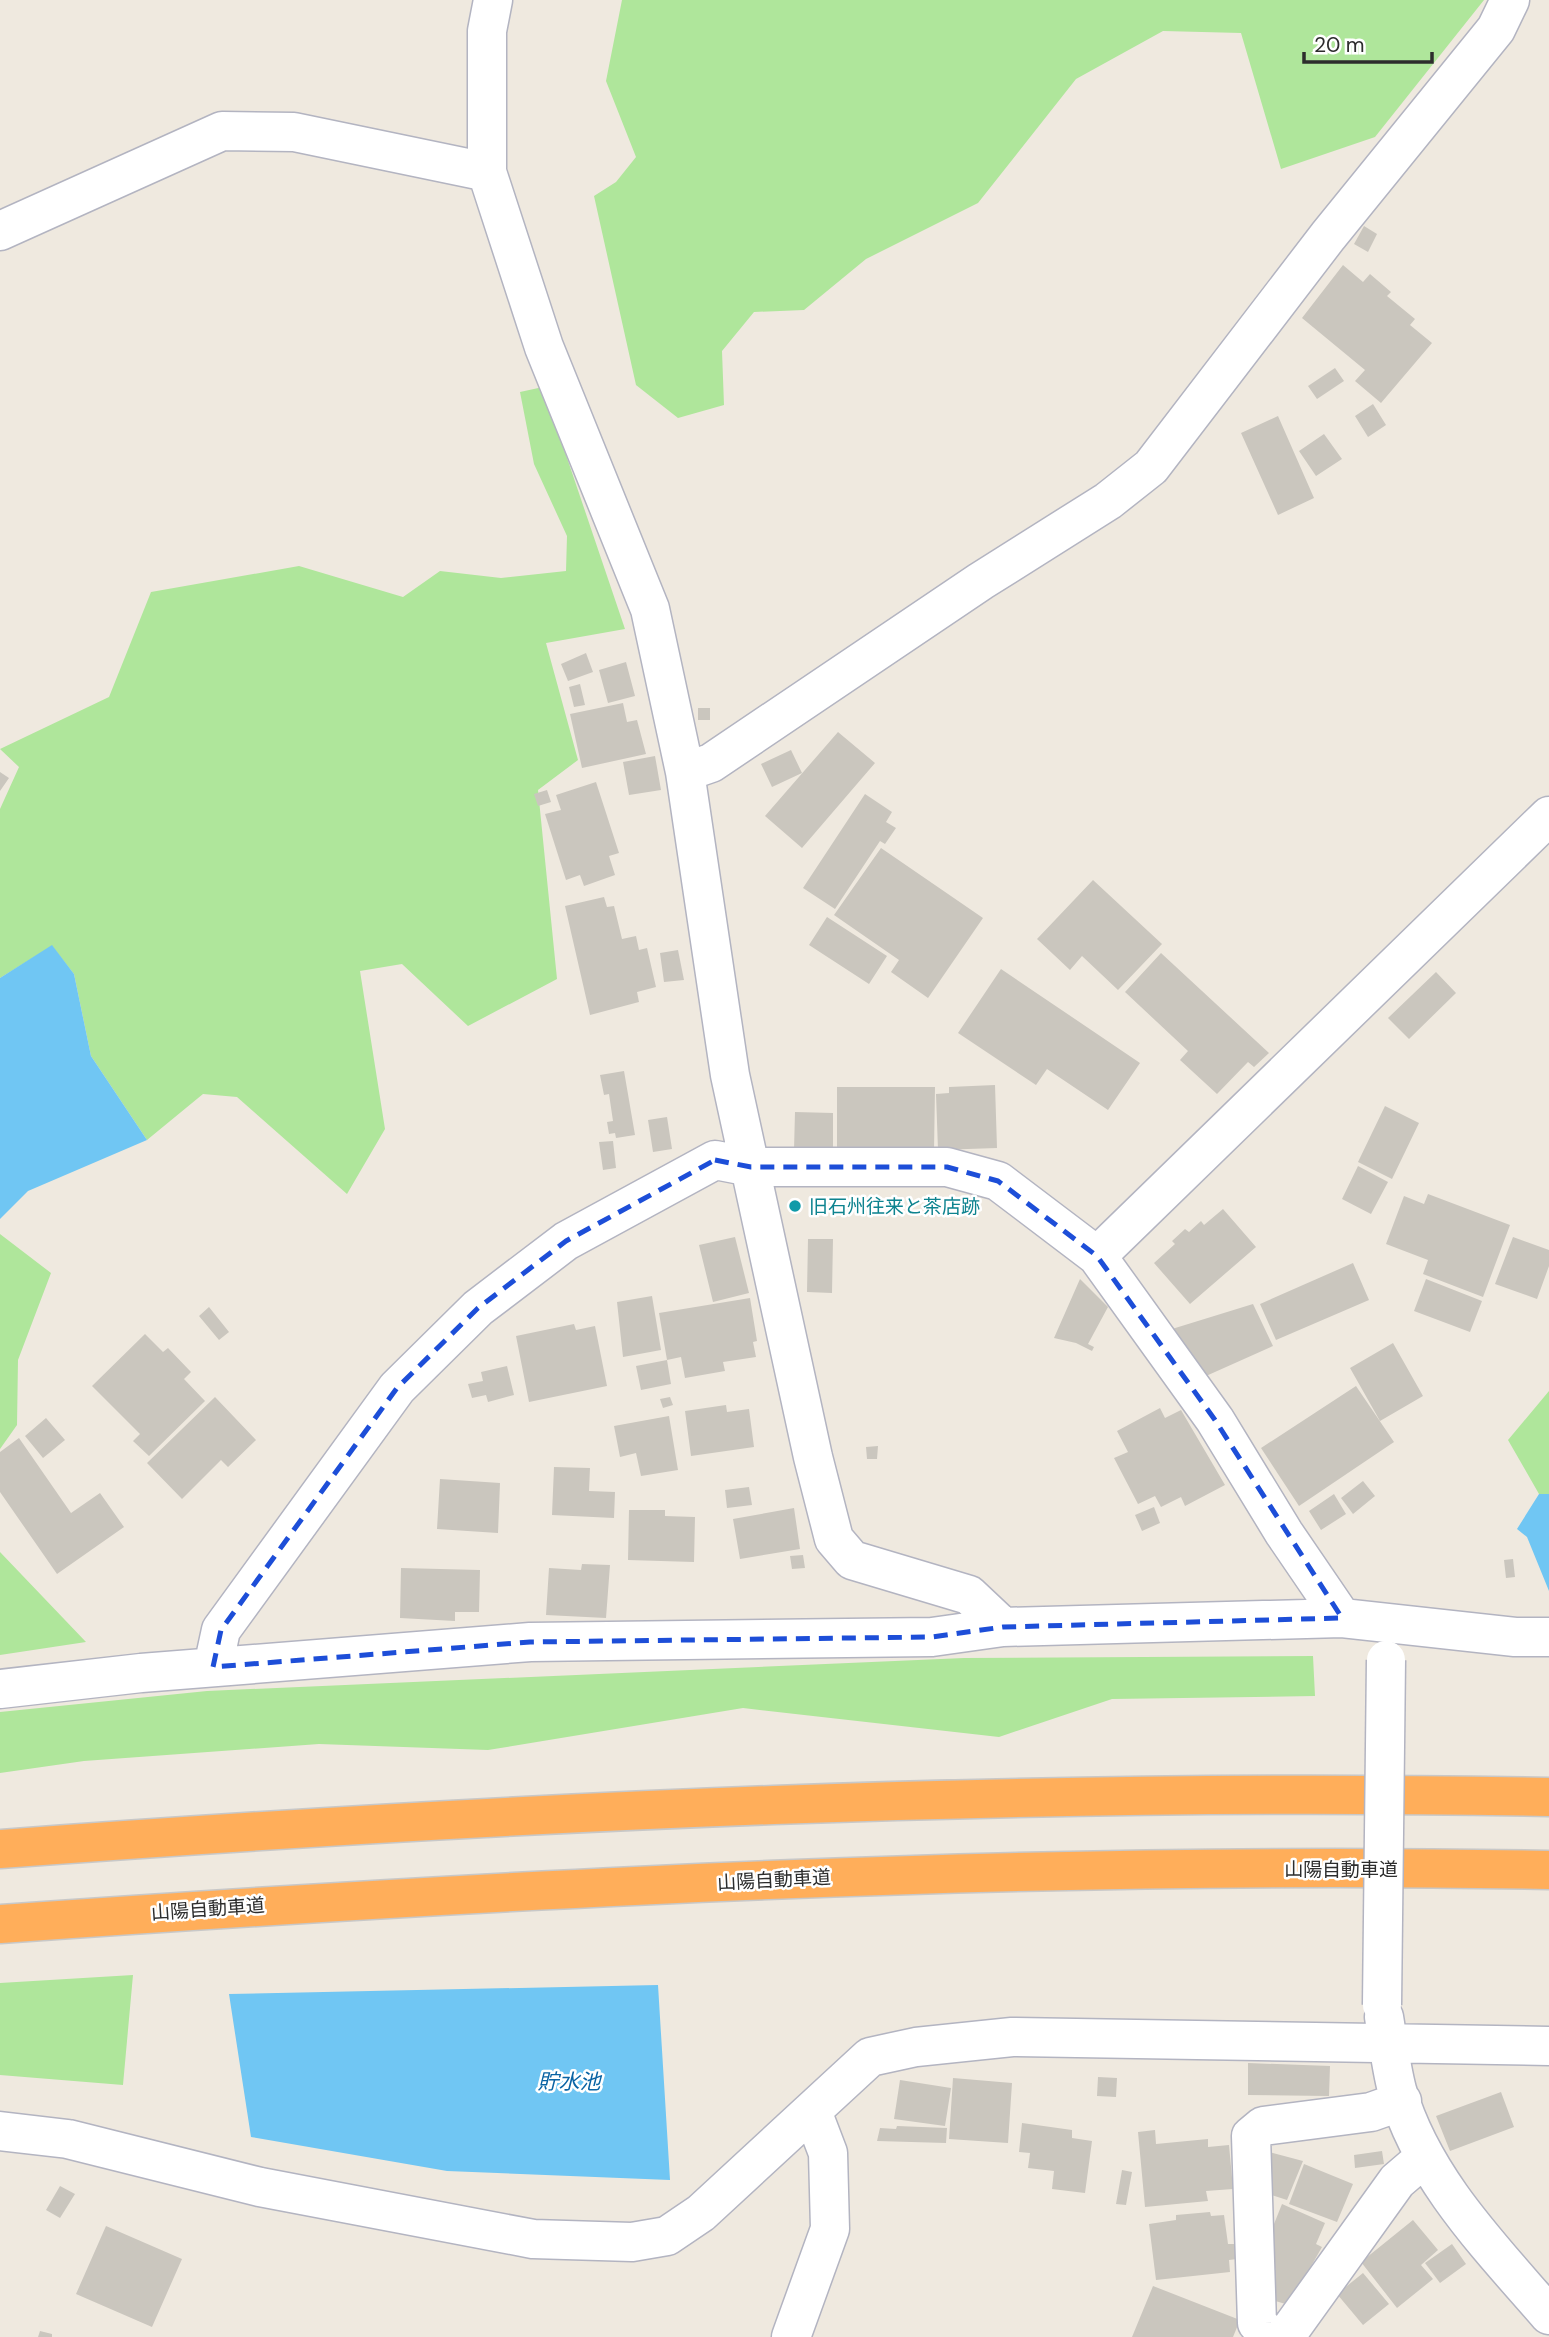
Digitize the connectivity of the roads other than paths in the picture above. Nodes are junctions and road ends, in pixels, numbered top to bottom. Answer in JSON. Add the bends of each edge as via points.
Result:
{"nodes":[{"id":1,"x":493,"y":0,"type":"edge"},
{"id":2,"x":1510,"y":0,"type":"edge"},
{"id":3,"x":487,"y":172,"type":"junction"},
{"id":4,"x":0,"y":231,"type":"edge"},
{"id":5,"x":685,"y":772,"type":"junction"},
{"id":6,"x":1549,"y":816,"type":"edge"},
{"id":7,"x":751,"y":1167,"type":"junction"},
{"id":8,"x":1097,"y":1256,"type":"junction"},
{"id":9,"x":1342,"y":1618,"type":"junction"},
{"id":10,"x":1380,"y":1622,"type":"junction"},
{"id":11,"x":1003,"y":1628,"type":"junction"},
{"id":12,"x":1549,"y":1637,"type":"edge"},
{"id":13,"x":213,"y":1667,"type":"junction"},
{"id":14,"x":0,"y":1689,"type":"edge"},
{"id":15,"x":1549,"y":1797,"type":"edge"},
{"id":16,"x":0,"y":1849,"type":"edge"},
{"id":17,"x":1549,"y":1870,"type":"edge"},
{"id":18,"x":0,"y":1924,"type":"edge"},
{"id":19,"x":1385,"y":2024,"type":"junction"},
{"id":20,"x":1549,"y":2046,"type":"edge"},
{"id":21,"x":1402,"y":2101,"type":"junction"},
{"id":22,"x":812,"y":2111,"type":"junction"},
{"id":23,"x":0,"y":2131,"type":"edge"},
{"id":24,"x":1425,"y":2157,"type":"junction"},
{"id":25,"x":1549,"y":2315,"type":"edge"},
{"id":26,"x":791,"y":2337,"type":"edge"},
{"id":27,"x":1271,"y":2337,"type":"edge"},
{"id":28,"x":1285,"y":2337,"type":"edge"}],
"edges":[{"from":1,"to":3,"type":"street","via":[[487,31]]},
{"from":2,"to":5,"type":"street","via":[[1496,29],[1328,236],[1152,467],[1108,501],[711,763]]},
{"from":3,"to":4,"type":"street","via":[[294,132],[222,131]]},
{"from":3,"to":5,"type":"street","via":[[544,347],[650,610]]},
{"from":5,"to":7,"type":"street","via":[[730,1075]]},
{"from":6,"to":8,"type":"street"},
{"from":7,"to":8,"type":"street","via":[[947,1167],[998,1181]]},
{"from":7,"to":11,"type":"street","via":[[834,1539],[852,1560],[969,1595]]},
{"from":7,"to":13,"type":"street","via":[[715,1160],[566,1241],[478,1308],[397,1388],[220,1630]]},
{"from":8,"to":9,"type":"street","via":[[1215,1419]]},
{"from":9,"to":10,"type":"street"},
{"from":9,"to":11,"type":"street"},
{"from":10,"to":12,"type":"street"},
{"from":10,"to":19,"type":"street","bridge":true,"via":[[1386,1660]]},
{"from":11,"to":13,"type":"street","via":[[932,1637],[530,1642]]},
{"from":13,"to":14,"type":"street"},
{"from":15,"to":16,"type":"highway","via":[[1011,1796],[358,1823]]},
{"from":17,"to":18,"type":"highway","name":"山陽自動車道","via":[[1013,1870],[363,1899]]},
{"from":19,"to":20,"type":"street"},
{"from":19,"to":21,"type":"street"},
{"from":19,"to":22,"type":"street","via":[[1012,2037],[916,2047],[870,2057]]},
{"from":21,"to":24,"type":"street"},
{"from":21,"to":27,"type":"street","via":[[1371,2112],[1263,2126],[1251,2136],[1257,2323]]},
{"from":22,"to":23,"type":"street","via":[[701,2213],[667,2236],[632,2242],[533,2239],[260,2187],[68,2139]]},
{"from":22,"to":26,"type":"street","via":[[828,2153],[830,2229]]},
{"from":24,"to":25,"type":"street","via":[[1479,2234]]},
{"from":24,"to":28,"type":"street","via":[[1397,2181]]}]}
